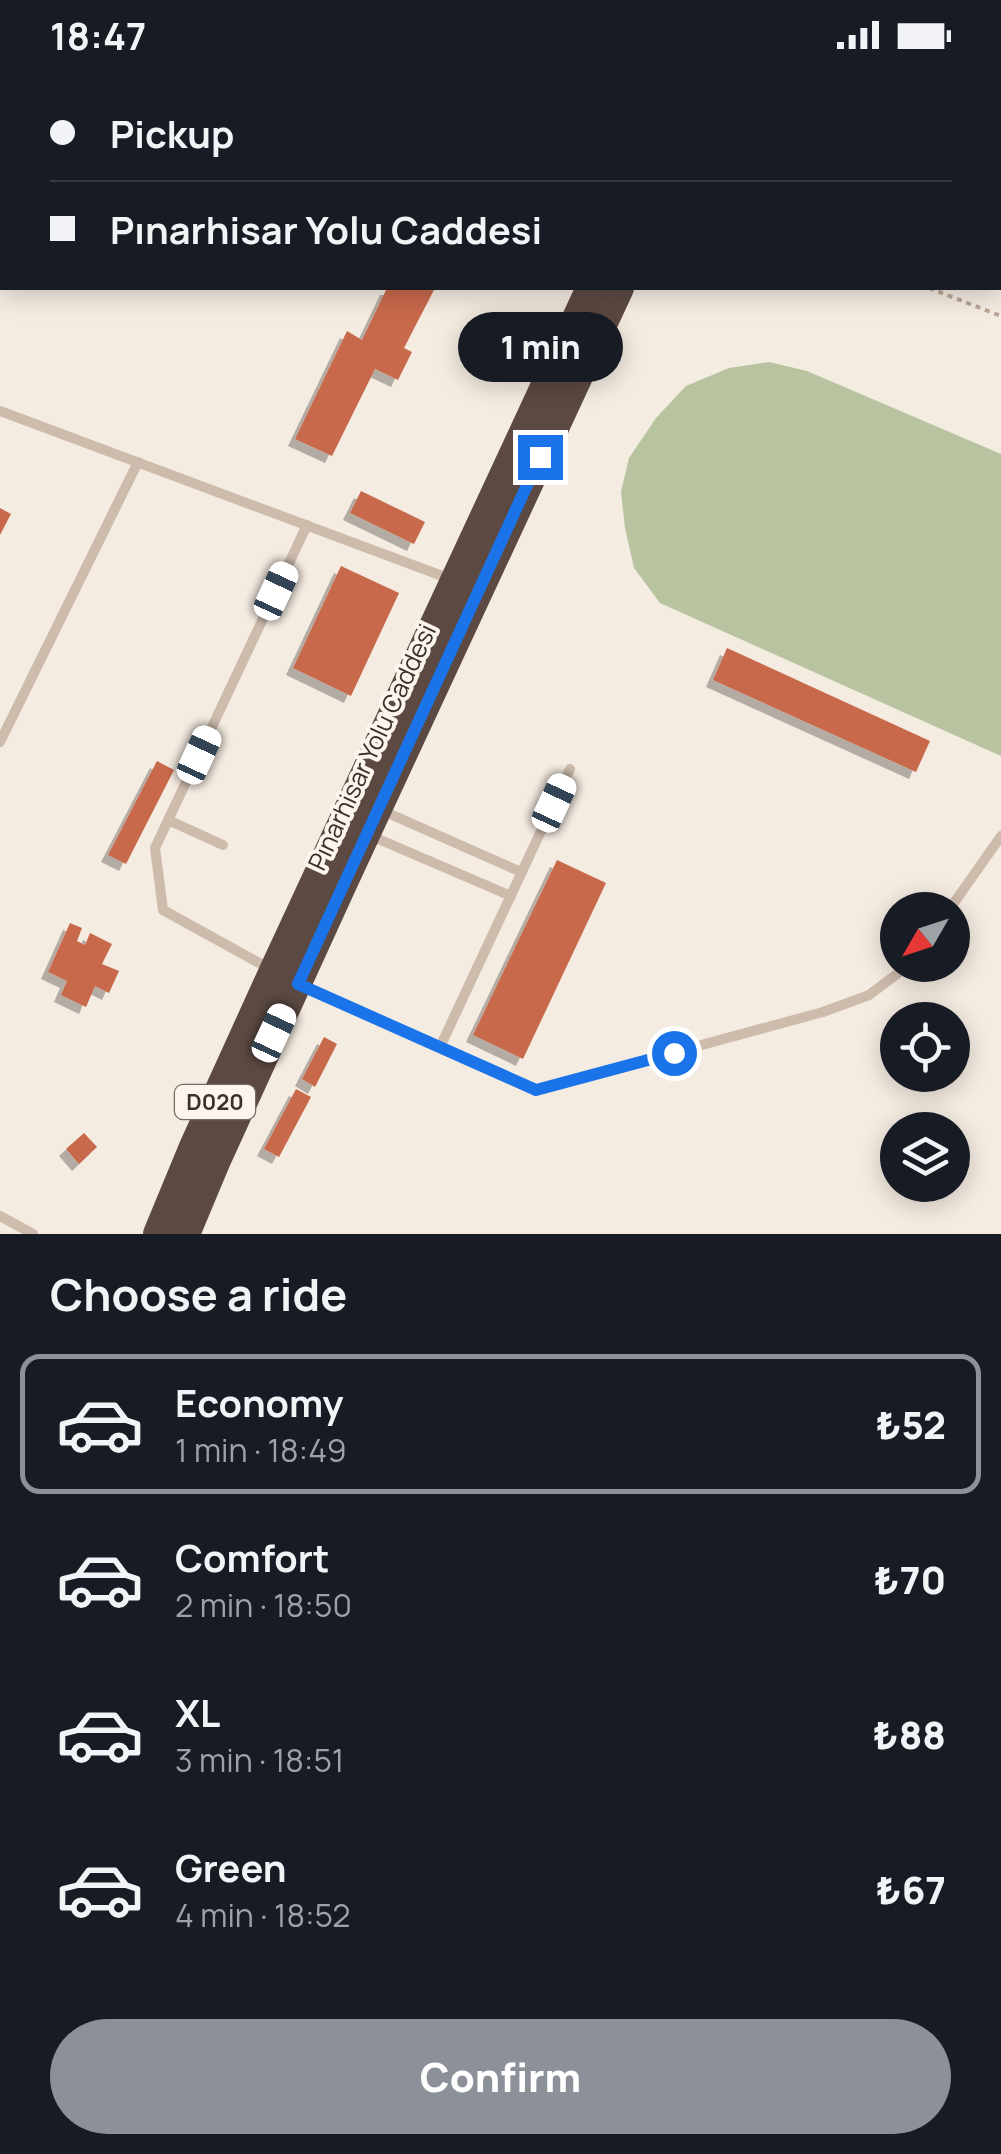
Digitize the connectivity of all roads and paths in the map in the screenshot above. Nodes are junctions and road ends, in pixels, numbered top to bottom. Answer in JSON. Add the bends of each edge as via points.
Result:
{"nodes":[{"id":1,"x":590,"y":290,"type":"edge"},
{"id":2,"x":618,"y":290,"type":"edge"},
{"id":3,"x":934,"y":290,"type":"edge"},
{"id":4,"x":1001,"y":316,"type":"edge"},
{"id":5,"x":0,"y":411,"type":"edge"},
{"id":6,"x":138,"y":462,"type":"junction"},
{"id":7,"x":307,"y":525,"type":"junction"},
{"id":8,"x":467,"y":586,"type":"junction"},
{"id":9,"x":0,"y":742,"type":"edge"},
{"id":10,"x":570,"y":769,"type":"dead end"},
{"id":11,"x":168,"y":820,"type":"junction"},
{"id":12,"x":371,"y":821,"type":"junction"},
{"id":13,"x":1001,"y":836,"type":"edge"},
{"id":14,"x":223,"y":845,"type":"dead end"},
{"id":15,"x":522,"y":872,"type":"junction"},
{"id":16,"x":961,"y":892,"type":"edge"},
{"id":17,"x":511,"y":896,"type":"junction"},
{"id":18,"x":286,"y":977,"type":"junction"},
{"id":19,"x":886,"y":982,"type":"edge"},
{"id":20,"x":440,"y":1047,"type":"junction"},
{"id":21,"x":0,"y":1216,"type":"edge"},
{"id":22,"x":34,"y":1234,"type":"edge"},
{"id":23,"x":158,"y":1234,"type":"edge"},
{"id":24,"x":184,"y":1234,"type":"edge"}],
"edges":[{"from":1,"to":8,"type":"highway","name":"Pınarhisar Yolu Caddesi","number":"D020"},
{"from":2,"to":8,"type":"highway","name":"Pınarhisar Yolu Caddesi","number":"D020"},
{"from":3,"to":4,"type":"path"},
{"from":5,"to":6,"type":"lane"},
{"from":6,"to":7,"type":"lane"},
{"from":6,"to":9,"type":"lane"},
{"from":7,"to":8,"type":"lane"},
{"from":7,"to":11,"type":"lane"},
{"from":8,"to":12,"type":"highway","name":"Pınarhisar Yolu Caddesi","number":"D020"},
{"from":8,"to":18,"type":"highway","name":"Pınarhisar Yolu Caddesi","number":"D020"},
{"from":10,"to":15,"type":"lane"},
{"from":11,"to":14,"type":"lane"},
{"from":11,"to":18,"type":"lane","via":[[155,848],[163,910]]},
{"from":12,"to":15,"type":"lane"},
{"from":12,"to":17,"type":"lane"},
{"from":12,"to":18,"type":"highway","name":"Pınarhisar Yolu Caddesi","number":"D020"},
{"from":13,"to":16,"type":"lane"},
{"from":15,"to":17,"type":"lane"},
{"from":17,"to":20,"type":"lane"},
{"from":18,"to":20,"type":"lane"},
{"from":18,"to":23,"type":"highway","name":"Pınarhisar Yolu Caddesi","number":"D020","via":[[194,1148]]},
{"from":18,"to":24,"type":"highway","name":"Pınarhisar Yolu Caddesi","number":"D020"},
{"from":19,"to":20,"type":"lane","via":[[823,1012],[536,1090]]},
{"from":21,"to":22,"type":"lane"}]}
